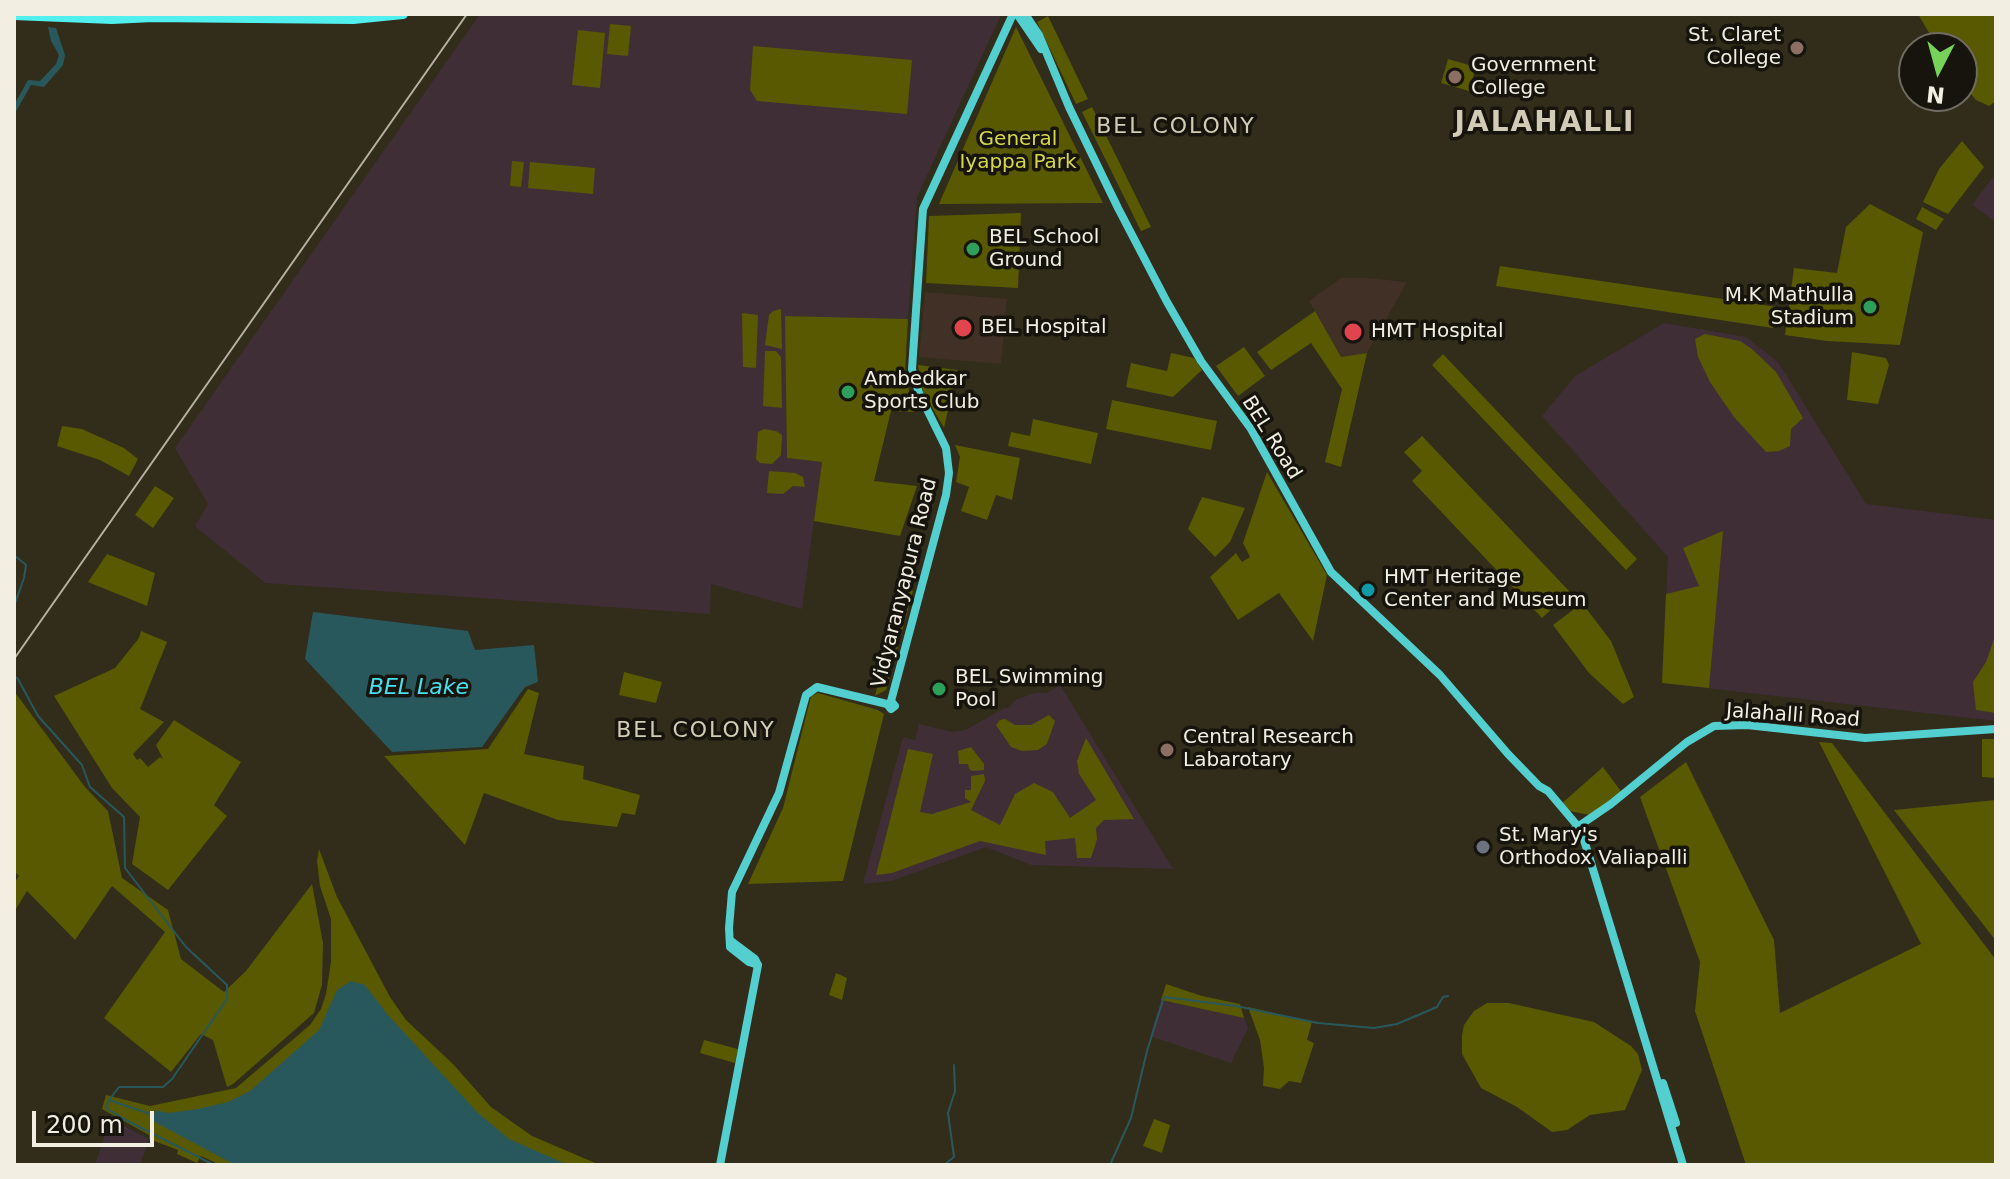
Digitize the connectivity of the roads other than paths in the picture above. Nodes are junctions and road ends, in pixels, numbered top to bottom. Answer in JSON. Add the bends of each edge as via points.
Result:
{"nodes":[{"id":1,"x":403,"y":14,"type":"edge"},
{"id":2,"x":1013,"y":14,"type":"edge"},
{"id":3,"x":1025,"y":14,"type":"edge"},
{"id":4,"x":14,"y":15,"type":"edge"},
{"id":5,"x":1047,"y":57,"type":"junction"},
{"id":6,"x":1996,"y":730,"type":"edge"},
{"id":7,"x":1577,"y":830,"type":"junction"},
{"id":8,"x":720,"y":1165,"type":"edge"},
{"id":9,"x":1686,"y":1165,"type":"edge"}],
"edges":[{"from":1,"to":4,"type":"highway","via":[[353,19]]},
{"from":2,"to":5,"type":"main road","name":"BEL Road"},
{"from":2,"to":8,"type":"main road","name":"Vidyaranyapura Road","via":[[919,208],[912,369],[946,448],[948,480],[889,703],[817,687],[806,695],[779,793],[732,892],[730,947],[758,965]]},
{"from":3,"to":5,"type":"main road","name":"BEL Road"},
{"from":5,"to":7,"type":"main road","name":"BEL Road","via":[[1175,315],[1251,429],[1331,572],[1440,675],[1548,791]]},
{"from":6,"to":7,"type":"main road","name":"Jalahalli Road","via":[[1885,741],[1745,726],[1716,728]]},
{"from":6,"to":7,"type":"main road","name":"Jalahalli Road","via":[[1865,738],[1714,726]]},
{"from":7,"to":9,"type":"main road","name":"BEL Road"}]}
